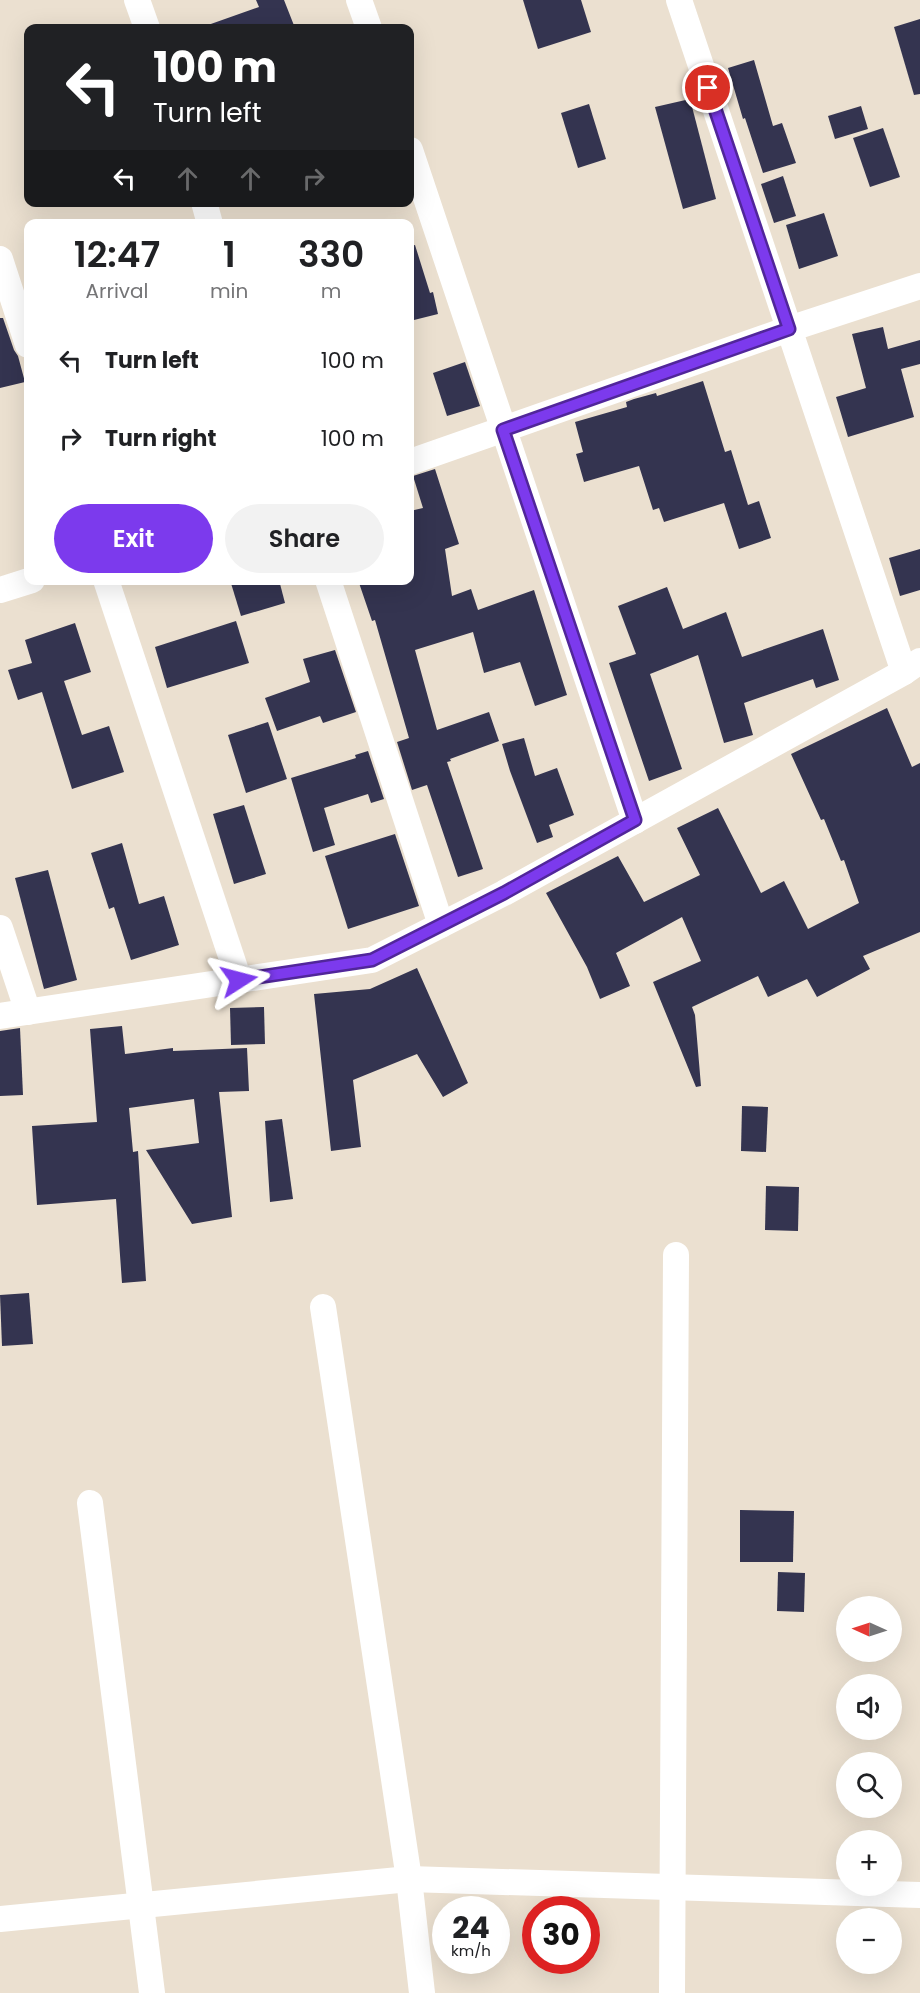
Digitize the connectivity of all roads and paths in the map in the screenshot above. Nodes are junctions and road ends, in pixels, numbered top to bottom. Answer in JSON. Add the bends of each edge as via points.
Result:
{"nodes":[{"id":1,"x":137,"y":0,"type":"edge"},
{"id":2,"x":359,"y":0,"type":"edge"},
{"id":3,"x":679,"y":0,"type":"edge"},
{"id":4,"x":146,"y":24,"type":"edge"},
{"id":5,"x":368,"y":24,"type":"edge"},
{"id":6,"x":414,"y":162,"type":"edge"},
{"id":7,"x":0,"y":259,"type":"edge"},
{"id":8,"x":920,"y":286,"type":"edge"},
{"id":9,"x":789,"y":329,"type":"junction"},
{"id":10,"x":24,"y":333,"type":"edge"},
{"id":11,"x":503,"y":430,"type":"junction"},
{"id":12,"x":414,"y":461,"type":"edge"},
{"id":13,"x":24,"y":582,"type":"edge"},
{"id":14,"x":108,"y":585,"type":"edge"},
{"id":15,"x":330,"y":585,"type":"edge"},
{"id":16,"x":0,"y":590,"type":"edge"},
{"id":17,"x":912,"y":666,"type":"edge"},
{"id":18,"x":635,"y":820,"type":"junction"},
{"id":19,"x":441,"y":925,"type":"junction"},
{"id":20,"x":0,"y":928,"type":"edge"},
{"id":21,"x":239,"y":980,"type":"junction"},
{"id":22,"x":28,"y":1012,"type":"junction"},
{"id":23,"x":0,"y":1016,"type":"edge"},
{"id":24,"x":676,"y":1255,"type":"dead end"},
{"id":25,"x":323,"y":1307,"type":"dead end"},
{"id":26,"x":90,"y":1503,"type":"dead end"},
{"id":27,"x":410,"y":1879,"type":"junction"},
{"id":28,"x":674,"y":1887,"type":"junction"},
{"id":29,"x":920,"y":1895,"type":"edge"},
{"id":30,"x":142,"y":1905,"type":"junction"},
{"id":31,"x":0,"y":1919,"type":"edge"},
{"id":32,"x":152,"y":1993,"type":"edge"},
{"id":33,"x":422,"y":1993,"type":"edge"},
{"id":34,"x":672,"y":1993,"type":"edge"}],
"edges":[{"from":1,"to":4,"type":"street"},
{"from":2,"to":5,"type":"street"},
{"from":3,"to":9,"type":"street"},
{"from":6,"to":11,"type":"street"},
{"from":7,"to":10,"type":"street"},
{"from":8,"to":9,"type":"street"},
{"from":9,"to":11,"type":"street"},
{"from":9,"to":17,"type":"street"},
{"from":11,"to":12,"type":"street"},
{"from":11,"to":18,"type":"street"},
{"from":13,"to":16,"type":"street"},
{"from":14,"to":21,"type":"street"},
{"from":15,"to":19,"type":"street"},
{"from":17,"to":18,"type":"street"},
{"from":18,"to":19,"type":"street"},
{"from":19,"to":21,"type":"street","via":[[372,960]]},
{"from":20,"to":22,"type":"street"},
{"from":21,"to":22,"type":"street"},
{"from":22,"to":23,"type":"street"},
{"from":24,"to":28,"type":"street"},
{"from":25,"to":27,"type":"street"},
{"from":26,"to":30,"type":"street"},
{"from":27,"to":28,"type":"street"},
{"from":27,"to":30,"type":"street"},
{"from":27,"to":33,"type":"street"},
{"from":28,"to":29,"type":"street"},
{"from":28,"to":34,"type":"street"},
{"from":30,"to":31,"type":"street"},
{"from":30,"to":32,"type":"street"}]}
